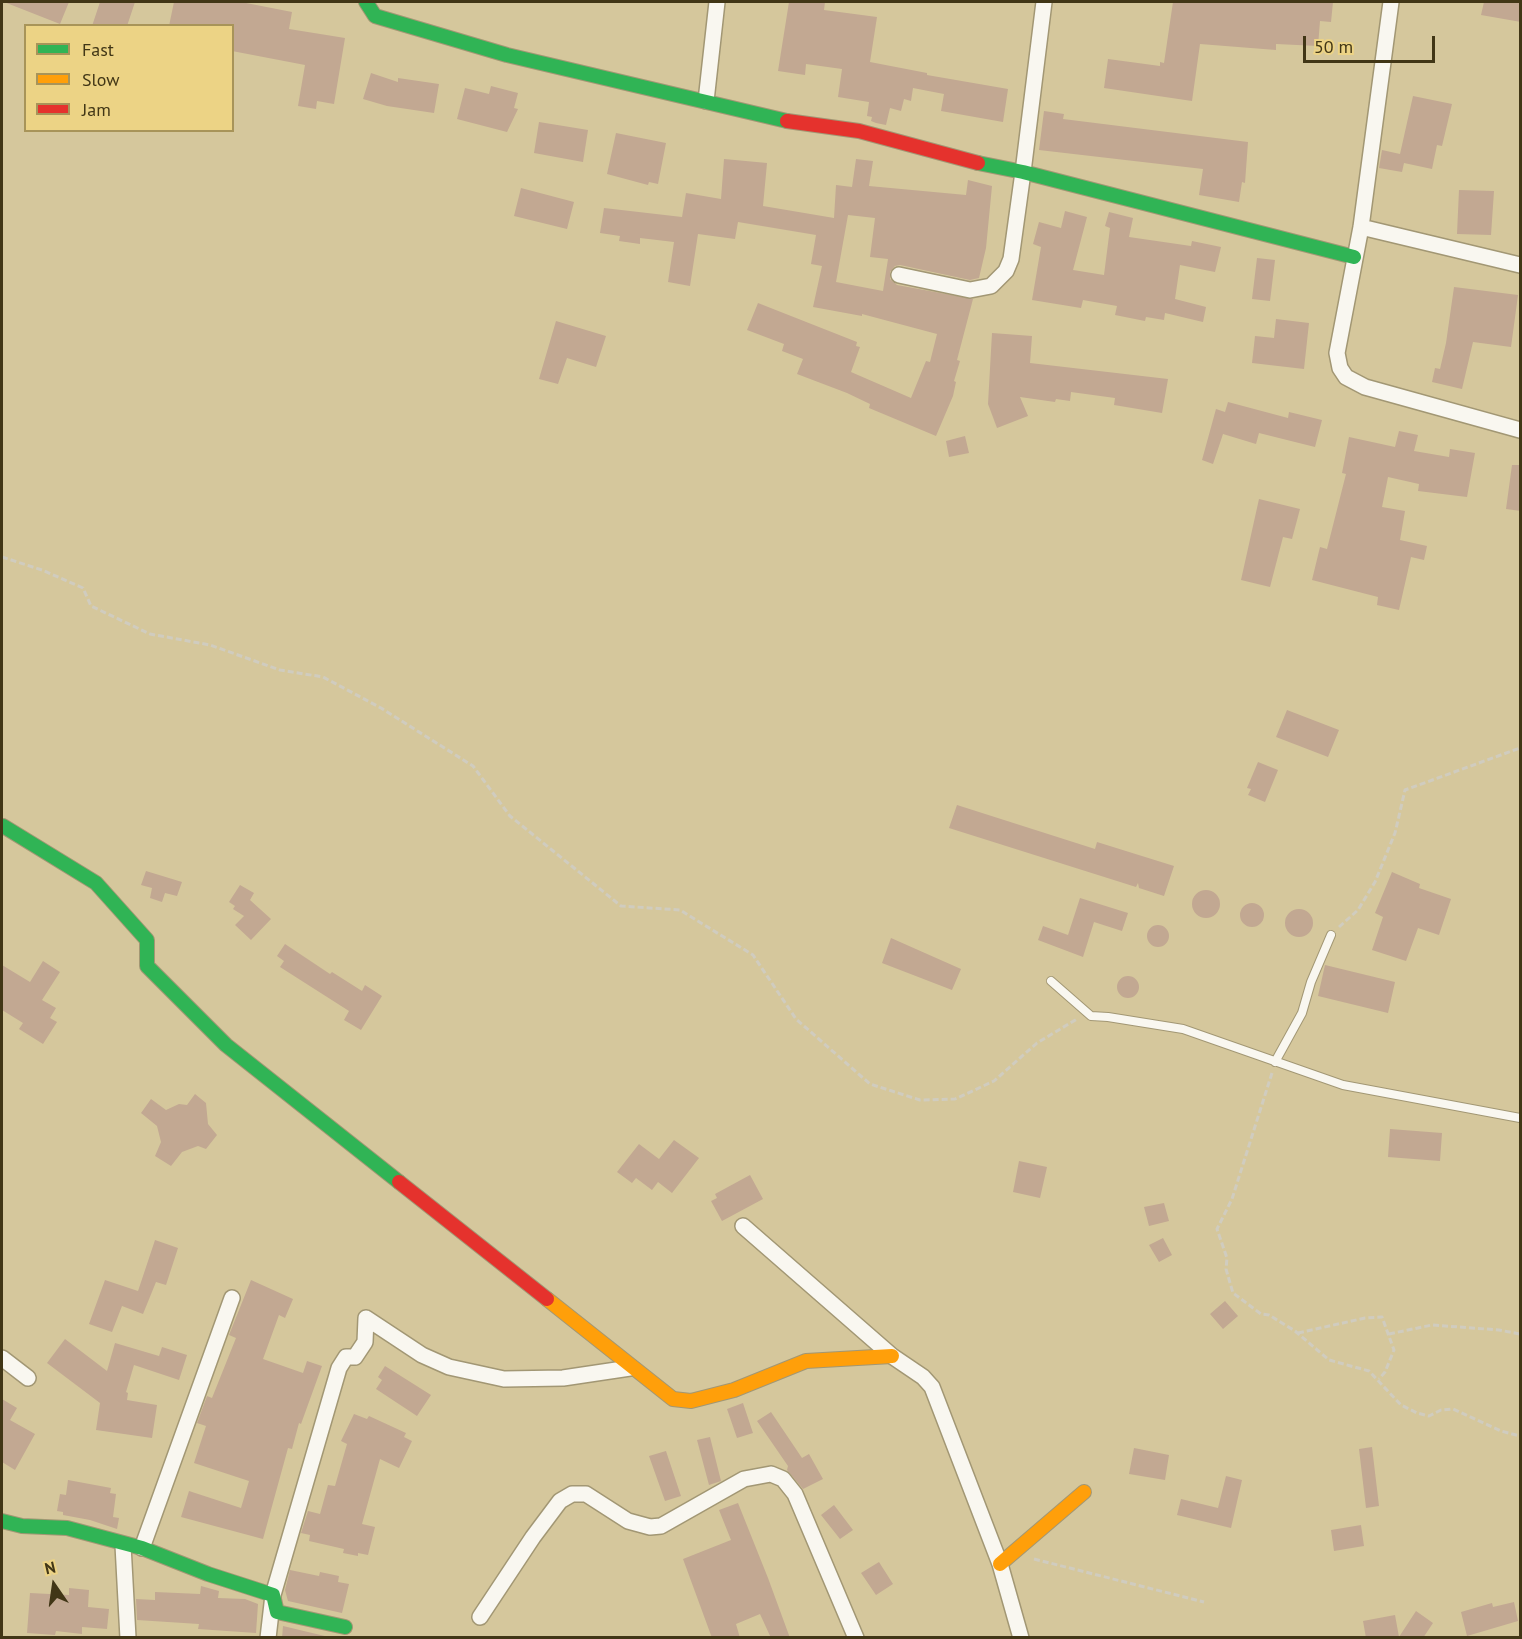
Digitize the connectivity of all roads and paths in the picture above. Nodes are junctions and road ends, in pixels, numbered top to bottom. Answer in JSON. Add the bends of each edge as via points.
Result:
{"nodes":[{"id":1,"x":366,"y":2,"type":"edge"},
{"id":2,"x":717,"y":2,"type":"edge"},
{"id":3,"x":1044,"y":2,"type":"edge"},
{"id":4,"x":1391,"y":2,"type":"edge"},
{"id":5,"x":706,"y":101,"type":"junction"},
{"id":6,"x":1023,"y":172,"type":"junction"},
{"id":7,"x":1361,"y":227,"type":"junction"},
{"id":8,"x":1354,"y":257,"type":"junction"},
{"id":9,"x":1521,"y":265,"type":"edge"},
{"id":10,"x":899,"y":275,"type":"dead end"},
{"id":11,"x":1521,"y":430,"type":"edge"},
{"id":12,"x":2,"y":558,"type":"edge"},
{"id":13,"x":1521,"y":748,"type":"edge"},
{"id":14,"x":3,"y":826,"type":"dead end"},
{"id":15,"x":1331,"y":935,"type":"joint"},
{"id":16,"x":1051,"y":981,"type":"dead end"},
{"id":17,"x":1081,"y":1017,"type":"dead end"},
{"id":18,"x":1275,"y":1062,"type":"junction"},
{"id":19,"x":1521,"y":1118,"type":"edge"},
{"id":20,"x":743,"y":1226,"type":"dead end"},
{"id":21,"x":232,"y":1298,"type":"dead end"},
{"id":22,"x":1298,"y":1334,"type":"junction"},
{"id":23,"x":1389,"y":1334,"type":"junction"},
{"id":24,"x":1521,"y":1335,"type":"edge"},
{"id":25,"x":892,"y":1356,"type":"junction"},
{"id":26,"x":2,"y":1359,"type":"edge"},
{"id":27,"x":630,"y":1368,"type":"junction"},
{"id":28,"x":28,"y":1378,"type":"dead end"},
{"id":29,"x":1379,"y":1379,"type":"junction"},
{"id":30,"x":1521,"y":1436,"type":"edge"},
{"id":31,"x":1084,"y":1492,"type":"dead end"},
{"id":32,"x":2,"y":1521,"type":"edge"},
{"id":33,"x":123,"y":1545,"type":"junction"},
{"id":34,"x":142,"y":1548,"type":"junction"},
{"id":35,"x":1016,"y":1551,"type":"junction"},
{"id":36,"x":1000,"y":1564,"type":"junction"},
{"id":37,"x":273,"y":1595,"type":"junction"},
{"id":38,"x":1204,"y":1602,"type":"dead end"},
{"id":39,"x":480,"y":1617,"type":"dead end"},
{"id":40,"x":345,"y":1627,"type":"dead end"},
{"id":41,"x":128,"y":1638,"type":"edge"},
{"id":42,"x":268,"y":1638,"type":"edge"},
{"id":43,"x":856,"y":1638,"type":"edge"},
{"id":44,"x":1021,"y":1638,"type":"edge"}],
"edges":[{"from":1,"to":5,"type":"street","via":[[375,15],[408,27],[507,55]]},
{"from":2,"to":5,"type":"street"},
{"from":3,"to":6,"type":"street"},
{"from":4,"to":7,"type":"street"},
{"from":5,"to":6,"type":"street","via":[[804,124],[859,131],[957,159]]},
{"from":6,"to":8,"type":"street"},
{"from":6,"to":10,"type":"street","via":[[1011,259],[1000,279],[981,290],[970,290]]},
{"from":7,"to":8,"type":"street"},
{"from":7,"to":9,"type":"street"},
{"from":8,"to":11,"type":"street","via":[[1337,353],[1346,376],[1365,387]]},
{"from":12,"to":17,"type":"path","via":[[83,588],[91,606],[150,634],[210,645],[280,670],[323,677],[381,708],[473,766],[510,816],[621,906],[680,910],[753,955],[796,1018],[870,1084],[920,1100],[955,1099],[994,1081],[1037,1043]]},
{"from":13,"to":15,"type":"path","via":[[1405,790],[1395,833],[1375,882],[1358,910]]},
{"from":14,"to":27,"type":"street","via":[[96,883],[147,940],[147,966],[226,1045]]},
{"from":15,"to":18,"type":"lane","via":[[1302,1013]]},
{"from":16,"to":18,"type":"lane","via":[[1090,1016],[1192,1031]]},
{"from":18,"to":19,"type":"lane","via":[[1343,1085]]},
{"from":18,"to":22,"type":"path","via":[[1238,1182],[1217,1229],[1233,1293]]},
{"from":20,"to":25,"type":"street"},
{"from":21,"to":34,"type":"street"},
{"from":22,"to":23,"type":"path","via":[[1356,1319],[1382,1317]]},
{"from":22,"to":29,"type":"path","via":[[1329,1360],[1369,1371]]},
{"from":23,"to":24,"type":"path","via":[[1432,1325]]},
{"from":23,"to":29,"type":"path","via":[[1394,1350]]},
{"from":25,"to":27,"type":"street","via":[[806,1361],[734,1390],[691,1401],[672,1399]]},
{"from":25,"to":36,"type":"street","via":[[932,1388]]},
{"from":26,"to":28,"type":"street"},
{"from":27,"to":37,"type":"street","via":[[563,1378],[504,1379],[449,1367],[422,1355],[366,1318],[366,1342],[355,1357],[346,1357],[339,1368]]},
{"from":29,"to":30,"type":"path","via":[[1401,1405],[1416,1413],[1429,1416],[1453,1409]]},
{"from":31,"to":35,"type":"street"},
{"from":32,"to":33,"type":"street","via":[[87,1532]]},
{"from":33,"to":34,"type":"street"},
{"from":33,"to":41,"type":"street"},
{"from":34,"to":37,"type":"street"},
{"from":35,"to":36,"type":"street"},
{"from":35,"to":38,"type":"path","via":[[1087,1574]]},
{"from":36,"to":44,"type":"street"},
{"from":37,"to":40,"type":"street","via":[[277,1612]]},
{"from":37,"to":42,"type":"street"},
{"from":39,"to":43,"type":"street","via":[[532,1537],[560,1500],[572,1494],[586,1494],[628,1521],[661,1526],[744,1479],[771,1474],[783,1479],[795,1494]]}]}
